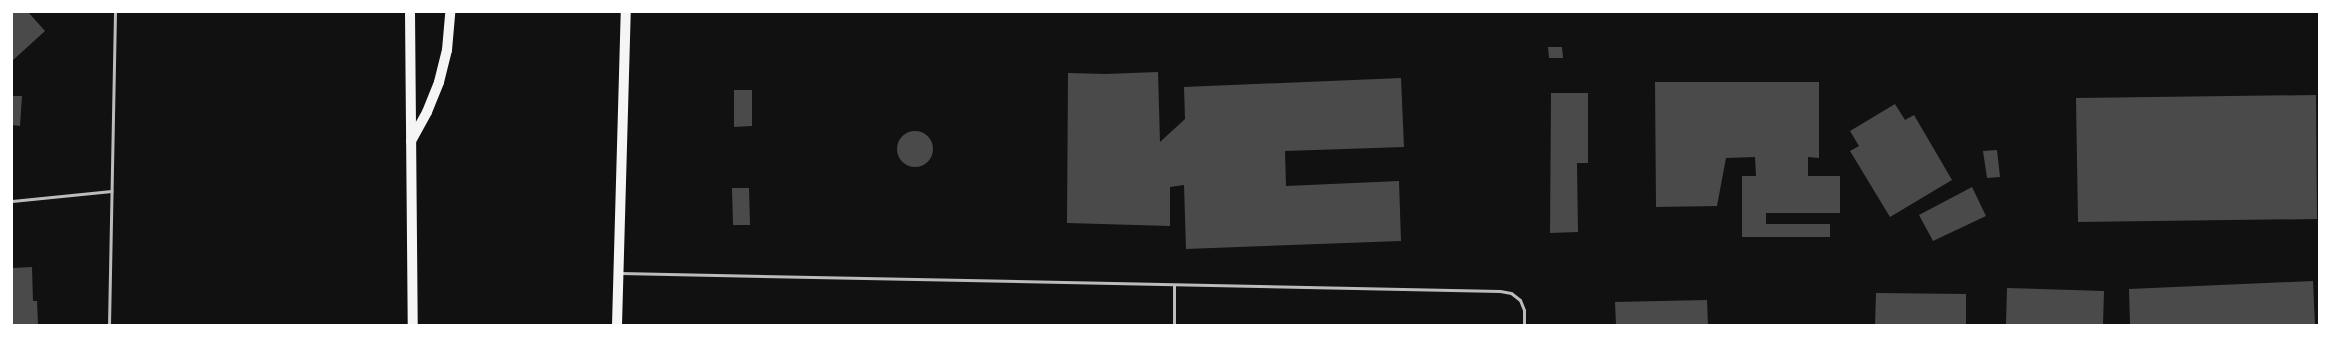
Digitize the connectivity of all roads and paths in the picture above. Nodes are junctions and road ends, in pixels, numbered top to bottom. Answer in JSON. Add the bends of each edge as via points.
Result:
{"nodes":[{"id":1,"x":115,"y":12,"type":"edge"},
{"id":2,"x":410,"y":12,"type":"edge"},
{"id":3,"x":450,"y":12,"type":"edge"},
{"id":4,"x":626,"y":12,"type":"edge"},
{"id":5,"x":411,"y":142,"type":"junction"},
{"id":6,"x":112,"y":191,"type":"junction"},
{"id":7,"x":12,"y":201,"type":"edge"},
{"id":8,"x":618,"y":273,"type":"junction"},
{"id":9,"x":1174,"y":285,"type":"junction"},
{"id":10,"x":109,"y":325,"type":"edge"},
{"id":11,"x":413,"y":325,"type":"edge"},
{"id":12,"x":617,"y":325,"type":"edge"},
{"id":13,"x":1174,"y":325,"type":"edge"},
{"id":14,"x":1524,"y":325,"type":"edge"}],
"edges":[{"from":1,"to":6,"type":"lane"},
{"from":2,"to":5,"type":"main road"},
{"from":3,"to":5,"type":"main road","via":[[447,50],[439,82]]},
{"from":4,"to":8,"type":"main road"},
{"from":5,"to":11,"type":"main road"},
{"from":6,"to":7,"type":"lane"},
{"from":6,"to":10,"type":"lane"},
{"from":8,"to":9,"type":"lane"},
{"from":8,"to":12,"type":"main road"},
{"from":9,"to":13,"type":"lane"},
{"from":9,"to":14,"type":"lane","via":[[1500,291],[1511,293],[1520,300],[1524,310]]}]}
